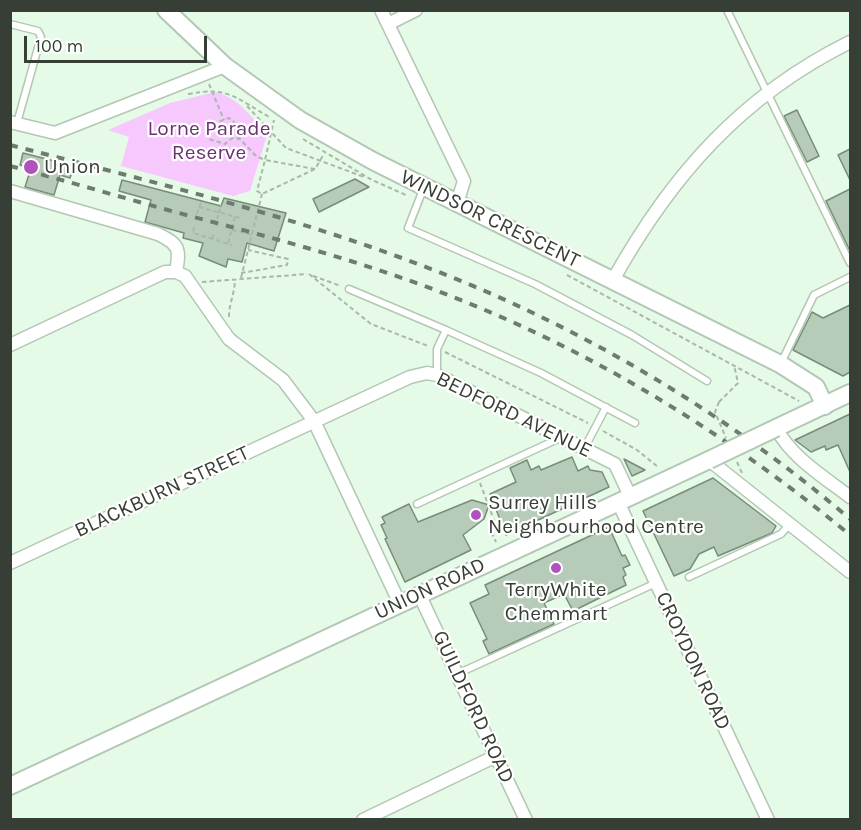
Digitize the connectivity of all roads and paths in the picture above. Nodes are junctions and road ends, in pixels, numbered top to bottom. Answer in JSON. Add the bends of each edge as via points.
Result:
{"nodes":[{"id":1,"x":166,"y":10,"type":"edge"},
{"id":2,"x":381,"y":10,"type":"edge"},
{"id":3,"x":416,"y":10,"type":"edge"},
{"id":4,"x":727,"y":10,"type":"edge"},
{"id":5,"x":10,"y":24,"type":"edge"},
{"id":6,"x":388,"y":24,"type":"junction"},
{"id":7,"x":850,"y":42,"type":"edge"},
{"id":8,"x":225,"y":66,"type":"junction"},
{"id":9,"x":205,"y":74,"type":"junction"},
{"id":10,"x":211,"y":90,"type":"junction"},
{"id":11,"x":767,"y":94,"type":"junction"},
{"id":12,"x":179,"y":96,"type":"dead end"},
{"id":13,"x":246,"y":104,"type":"junction"},
{"id":14,"x":224,"y":120,"type":"junction"},
{"id":15,"x":14,"y":123,"type":"edge"},
{"id":16,"x":294,"y":133,"type":"dead end"},
{"id":17,"x":271,"y":134,"type":"junction"},
{"id":18,"x":240,"y":139,"type":"junction"},
{"id":19,"x":324,"y":153,"type":"junction"},
{"id":20,"x":266,"y":160,"type":"junction"},
{"id":21,"x":321,"y":160,"type":"junction"},
{"id":22,"x":315,"y":169,"type":"junction"},
{"id":23,"x":372,"y":180,"type":"junction"},
{"id":24,"x":10,"y":191,"type":"edge"},
{"id":25,"x":262,"y":194,"type":"junction"},
{"id":26,"x":422,"y":194,"type":"junction"},
{"id":27,"x":201,"y":200,"type":"dead end"},
{"id":28,"x":457,"y":203,"type":"junction"},
{"id":29,"x":221,"y":206,"type":"dead end"},
{"id":30,"x":200,"y":207,"type":"junction"},
{"id":31,"x":219,"y":213,"type":"junction"},
{"id":32,"x":198,"y":214,"type":"dead end"},
{"id":33,"x":236,"y":217,"type":"junction"},
{"id":34,"x":218,"y":219,"type":"dead end"},
{"id":35,"x":194,"y":227,"type":"dead end"},
{"id":36,"x":232,"y":230,"type":"junction"},
{"id":37,"x":214,"y":233,"type":"dead end"},
{"id":38,"x":252,"y":235,"type":"junction"},
{"id":39,"x":228,"y":243,"type":"junction"},
{"id":40,"x":248,"y":250,"type":"junction"},
{"id":41,"x":850,"y":263,"type":"edge"},
{"id":42,"x":176,"y":272,"type":"junction"},
{"id":43,"x":241,"y":273,"type":"junction"},
{"id":44,"x":564,"y":273,"type":"dead end"},
{"id":45,"x":309,"y":274,"type":"junction"},
{"id":46,"x":850,"y":277,"type":"edge"},
{"id":47,"x":241,"y":278,"type":"junction"},
{"id":48,"x":235,"y":279,"type":"junction"},
{"id":49,"x":613,"y":280,"type":"junction"},
{"id":50,"x":192,"y":285,"type":"junction"},
{"id":51,"x":349,"y":290,"type":"joint"},
{"id":52,"x":446,"y":330,"type":"junction"},
{"id":53,"x":229,"y":339,"type":"junction"},
{"id":54,"x":10,"y":345,"type":"edge"},
{"id":55,"x":437,"y":349,"type":"junction"},
{"id":56,"x":732,"y":363,"type":"junction"},
{"id":57,"x":780,"y":364,"type":"junction"},
{"id":58,"x":437,"y":375,"type":"junction"},
{"id":59,"x":707,"y":381,"type":"dead end"},
{"id":60,"x":850,"y":393,"type":"edge"},
{"id":61,"x":800,"y":401,"type":"dead end"},
{"id":62,"x":719,"y":402,"type":"dead end"},
{"id":63,"x":825,"y":406,"type":"junction"},
{"id":64,"x":606,"y":407,"type":"junction"},
{"id":65,"x":314,"y":421,"type":"junction"},
{"id":66,"x":635,"y":423,"type":"dead end"},
{"id":67,"x":595,"y":427,"type":"junction"},
{"id":68,"x":776,"y":428,"type":"junction"},
{"id":69,"x":560,"y":438,"type":"junction"},
{"id":70,"x":583,"y":449,"type":"junction"},
{"id":71,"x":709,"y":460,"type":"junction"},
{"id":72,"x":658,"y":467,"type":"dead end"},
{"id":73,"x":476,"y":476,"type":"junction"},
{"id":74,"x":850,"y":497,"type":"edge"},
{"id":75,"x":624,"y":499,"type":"junction"},
{"id":76,"x":417,"y":504,"type":"dead end"},
{"id":77,"x":791,"y":524,"type":"junction"},
{"id":78,"x":502,"y":556,"type":"junction"},
{"id":79,"x":10,"y":563,"type":"edge"},
{"id":80,"x":850,"y":572,"type":"edge"},
{"id":81,"x":689,"y":577,"type":"dead end"},
{"id":82,"x":657,"y":583,"type":"junction"},
{"id":83,"x":419,"y":594,"type":"junction"},
{"id":84,"x":400,"y":604,"type":"junction"},
{"id":85,"x":457,"y":675,"type":"junction"},
{"id":86,"x":496,"y":756,"type":"junction"},
{"id":87,"x":10,"y":786,"type":"edge"},
{"id":88,"x":363,"y":819,"type":"edge"},
{"id":89,"x":526,"y":819,"type":"edge"},
{"id":90,"x":768,"y":819,"type":"edge"}],
"edges":[{"from":1,"to":8,"type":"main road","name":"WINDSOR CRESCENT"},
{"from":2,"to":6,"type":"street"},
{"from":3,"to":6,"type":"street"},
{"from":4,"to":11,"type":"lane"},
{"from":5,"to":15,"type":"lane","via":[[38,31],[41,37]]},
{"from":6,"to":28,"type":"street","via":[[464,181]]},
{"from":7,"to":11,"type":"street","via":[[795,72]]},
{"from":8,"to":9,"type":"street"},
{"from":8,"to":26,"type":"main road","name":"WINDSOR CRESCENT","via":[[300,120]]},
{"from":9,"to":10,"type":"path"},
{"from":9,"to":15,"type":"street","via":[[55,133]]},
{"from":10,"to":12,"type":"path"},
{"from":10,"to":13,"type":"path","via":[[229,93]]},
{"from":10,"to":14,"type":"path"},
{"from":11,"to":41,"type":"lane"},
{"from":11,"to":49,"type":"street","via":[[684,172],[648,219]]},
{"from":13,"to":17,"type":"path"},
{"from":13,"to":17,"type":"path","via":[[274,120]]},
{"from":14,"to":18,"type":"path","via":[[229,118],[234,123]]},
{"from":14,"to":18,"type":"path","via":[[209,125],[209,140],[225,144],[232,138]]},
{"from":16,"to":19,"type":"path"},
{"from":17,"to":20,"type":"path"},
{"from":17,"to":21,"type":"path","via":[[286,148]]},
{"from":18,"to":20,"type":"path","via":[[256,156]]},
{"from":19,"to":21,"type":"path"},
{"from":19,"to":23,"type":"path"},
{"from":20,"to":22,"type":"path"},
{"from":20,"to":25,"type":"path","via":[[256,191]]},
{"from":21,"to":22,"type":"path"},
{"from":21,"to":23,"type":"path"},
{"from":22,"to":25,"type":"path"},
{"from":23,"to":26,"type":"path"},
{"from":24,"to":42,"type":"street","via":[[158,234],[174,243],[179,252]]},
{"from":25,"to":38,"type":"path"},
{"from":26,"to":28,"type":"main road","name":"WINDSOR CRESCENT"},
{"from":26,"to":59,"type":"lane","via":[[408,228],[534,284],[632,335]]},
{"from":27,"to":30,"type":"path"},
{"from":28,"to":49,"type":"main road","name":"WINDSOR CRESCENT"},
{"from":29,"to":31,"type":"path"},
{"from":30,"to":32,"type":"path"},
{"from":30,"to":33,"type":"path"},
{"from":31,"to":33,"type":"path","via":[[240,218]]},
{"from":31,"to":34,"type":"path"},
{"from":33,"to":36,"type":"path"},
{"from":35,"to":39,"type":"path","via":[[193,233]]},
{"from":36,"to":38,"type":"path"},
{"from":36,"to":39,"type":"path"},
{"from":37,"to":39,"type":"path","via":[[212,239],[232,245]]},
{"from":38,"to":40,"type":"path"},
{"from":40,"to":43,"type":"path"},
{"from":40,"to":43,"type":"path","via":[[288,259],[286,265]]},
{"from":42,"to":50,"type":"street"},
{"from":42,"to":54,"type":"street","via":[[165,272]]},
{"from":43,"to":47,"type":"path"},
{"from":44,"to":56,"type":"path"},
{"from":45,"to":47,"type":"path"},
{"from":45,"to":51,"type":"path"},
{"from":45,"to":55,"type":"path","via":[[371,324]]},
{"from":46,"to":57,"type":"lane","via":[[814,295]]},
{"from":47,"to":48,"type":"path"},
{"from":48,"to":50,"type":"path"},
{"from":48,"to":53,"type":"path","via":[[228,311]]},
{"from":49,"to":57,"type":"main road","name":"WINDSOR CRESCENT"},
{"from":50,"to":53,"type":"street"},
{"from":51,"to":52,"type":"lane"},
{"from":52,"to":55,"type":"lane"},
{"from":52,"to":64,"type":"lane"},
{"from":53,"to":65,"type":"street","via":[[283,380]]},
{"from":55,"to":58,"type":"lane"},
{"from":55,"to":67,"type":"path"},
{"from":56,"to":61,"type":"path"},
{"from":56,"to":62,"type":"path","via":[[738,383]]},
{"from":57,"to":63,"type":"main road","name":"WINDSOR CRESCENT","via":[[816,387]]},
{"from":58,"to":65,"type":"street","name":"BEDFORD AVENUE","via":[[410,377]]},
{"from":58,"to":69,"type":"street","name":"BEDFORD AVENUE"},
{"from":60,"to":63,"type":"main road","name":"UNION ROAD"},
{"from":63,"to":68,"type":"main road","name":"UNION ROAD"},
{"from":64,"to":66,"type":"lane"},
{"from":64,"to":67,"type":"lane"},
{"from":65,"to":79,"type":"street","name":"BLACKBURN STREET"},
{"from":65,"to":84,"type":"street"},
{"from":67,"to":70,"type":"lane"},
{"from":67,"to":72,"type":"path","via":[[637,450]]},
{"from":68,"to":71,"type":"main road","name":"UNION ROAD","bridge":true},
{"from":68,"to":74,"type":"street","via":[[796,455]]},
{"from":69,"to":70,"type":"street","name":"BEDFORD AVENUE"},
{"from":69,"to":73,"type":"lane"},
{"from":70,"to":75,"type":"street","name":"BEDFORD AVENUE","via":[[615,464]]},
{"from":71,"to":75,"type":"main road","name":"UNION ROAD"},
{"from":71,"to":77,"type":"street"},
{"from":73,"to":76,"type":"lane"},
{"from":73,"to":78,"type":"path","via":[[494,520],[491,531]]},
{"from":75,"to":78,"type":"main road","name":"UNION ROAD"},
{"from":75,"to":82,"type":"street","name":"CROYDON ROAD"},
{"from":77,"to":80,"type":"street"},
{"from":77,"to":81,"type":"lane","via":[[781,534]]},
{"from":78,"to":83,"type":"main road","name":"UNION ROAD"},
{"from":82,"to":85,"type":"lane"},
{"from":82,"to":90,"type":"street","name":"CROYDON ROAD"},
{"from":83,"to":84,"type":"main road","name":"UNION ROAD"},
{"from":83,"to":85,"type":"street","name":"GUILDFORD ROAD"},
{"from":84,"to":87,"type":"main road","name":"UNION ROAD"},
{"from":85,"to":86,"type":"street","name":"GUILDFORD ROAD"},
{"from":86,"to":88,"type":"street"},
{"from":86,"to":89,"type":"street","name":"GUILDFORD ROAD"}]}
